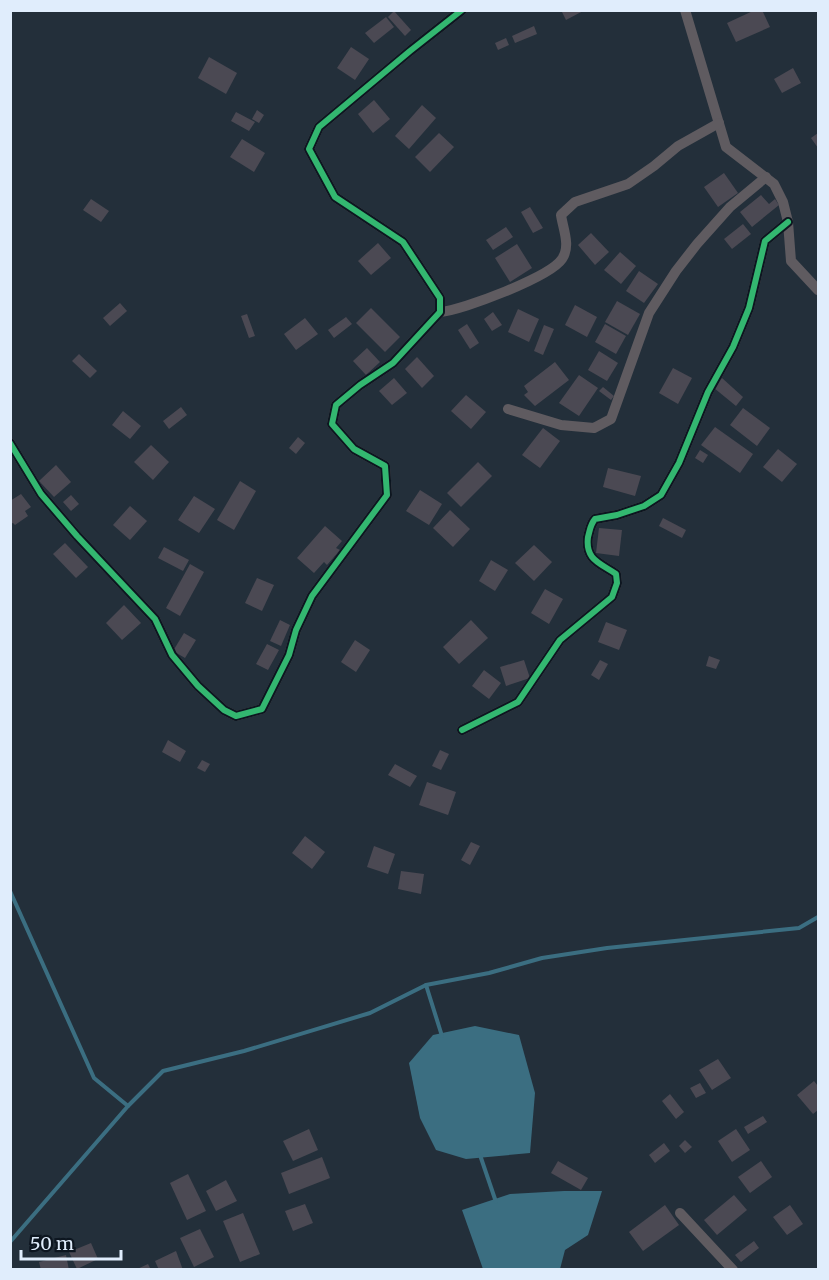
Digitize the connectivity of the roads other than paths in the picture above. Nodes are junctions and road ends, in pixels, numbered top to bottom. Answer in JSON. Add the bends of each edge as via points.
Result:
{"nodes":[{"id":1,"x":462,"y":10,"type":"edge"},
{"id":2,"x":685,"y":10,"type":"edge"},
{"id":3,"x":718,"y":123,"type":"junction"},
{"id":4,"x":766,"y":177,"type":"junction"},
{"id":5,"x":788,"y":222,"type":"junction"},
{"id":6,"x":819,"y":290,"type":"edge"},
{"id":7,"x":440,"y":312,"type":"junction"},
{"id":8,"x":508,"y":409,"type":"dead end"},
{"id":9,"x":10,"y":443,"type":"edge"},
{"id":10,"x":462,"y":730,"type":"dead end"},
{"id":11,"x":680,"y":1213,"type":"dead end"},
{"id":12,"x":733,"y":1269,"type":"edge"}],
"edges":[{"from":1,"to":7,"type":"street","via":[[319,127],[309,149],[335,197],[403,242],[440,298]]},
{"from":2,"to":3,"type":"street"},
{"from":3,"to":4,"type":"street","via":[[726,147]]},
{"from":3,"to":7,"type":"street","via":[[678,146],[628,184],[575,202],[561,215],[568,247],[562,260],[546,272],[472,304]]},
{"from":4,"to":5,"type":"street","via":[[779,193]]},
{"from":4,"to":8,"type":"street","via":[[730,207],[659,296],[649,313],[611,419],[594,428],[561,425]]},
{"from":5,"to":6,"type":"street","via":[[791,261]]},
{"from":5,"to":10,"type":"street","via":[[765,241],[733,347],[661,495],[644,506],[595,519],[590,525],[590,557],[616,574],[612,597],[560,640],[518,702]]},
{"from":7,"to":9,"type":"street","via":[[393,363],[336,405],[332,424],[354,449],[385,465],[387,495],[312,596],[262,709],[236,716],[198,686],[172,655],[155,619],[41,494]]},
{"from":11,"to":12,"type":"street"}]}
